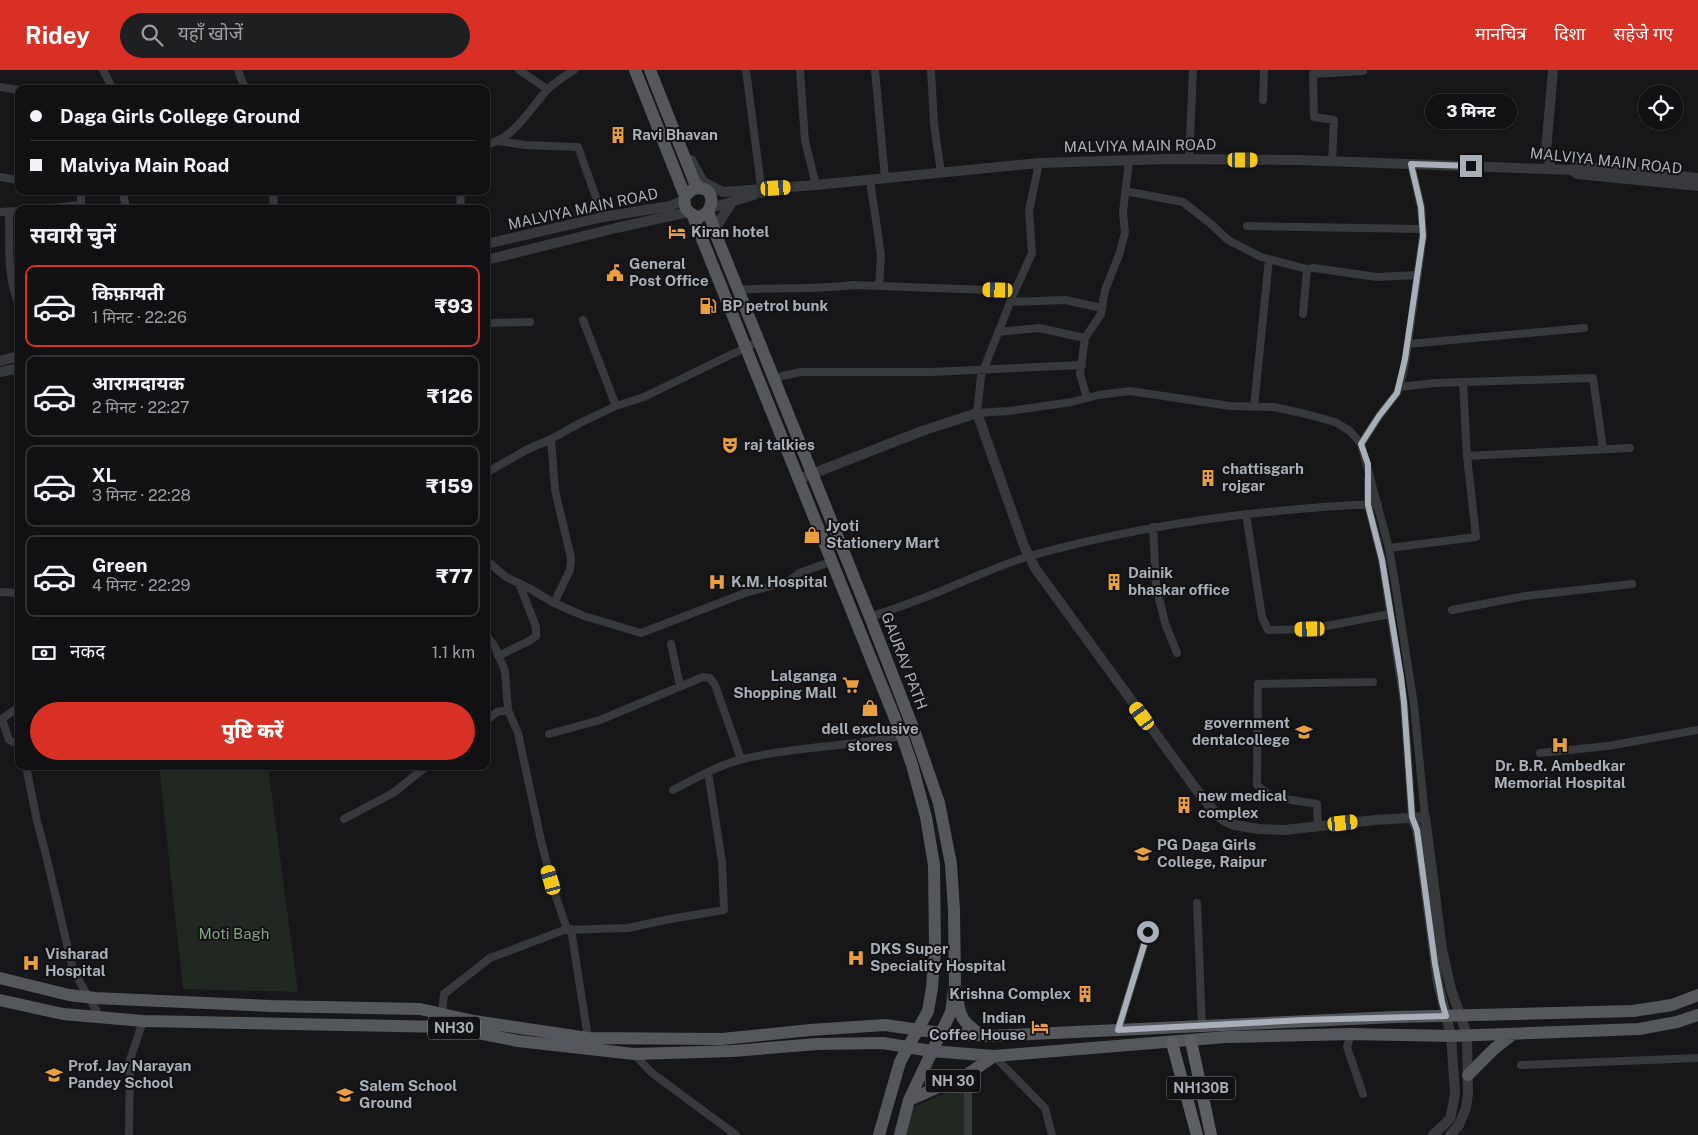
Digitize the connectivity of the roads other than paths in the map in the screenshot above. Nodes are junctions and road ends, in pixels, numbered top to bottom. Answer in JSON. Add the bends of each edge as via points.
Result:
{"nodes":[{"id":1,"x":103,"y":70,"type":"edge"},
{"id":2,"x":238,"y":70,"type":"edge"},
{"id":3,"x":519,"y":70,"type":"edge"},
{"id":4,"x":532,"y":70,"type":"edge"},
{"id":5,"x":574,"y":70,"type":"edge"},
{"id":6,"x":635,"y":70,"type":"edge"},
{"id":7,"x":746,"y":70,"type":"edge"},
{"id":8,"x":800,"y":70,"type":"edge"},
{"id":9,"x":874,"y":70,"type":"edge"},
{"id":10,"x":931,"y":70,"type":"edge"},
{"id":11,"x":1193,"y":70,"type":"edge"},
{"id":12,"x":1264,"y":70,"type":"edge"},
{"id":13,"x":1363,"y":70,"type":"edge"},
{"id":14,"x":1553,"y":70,"type":"edge"},
{"id":15,"x":651,"y":71,"type":"edge"},
{"id":16,"x":533,"y":80,"type":"junction"},
{"id":17,"x":111,"y":85,"type":"edge"},
{"id":18,"x":244,"y":85,"type":"edge"},
{"id":19,"x":0,"y":87,"type":"edge"},
{"id":20,"x":15,"y":89,"type":"edge"},
{"id":21,"x":547,"y":89,"type":"junction"},
{"id":22,"x":1263,"y":100,"type":"dead end"},
{"id":23,"x":675,"y":134,"type":"junction"},
{"id":24,"x":499,"y":141,"type":"junction"},
{"id":25,"x":490,"y":144,"type":"edge"},
{"id":26,"x":1189,"y":160,"type":"junction"},
{"id":27,"x":1129,"y":161,"type":"junction"},
{"id":28,"x":1332,"y":162,"type":"junction"},
{"id":29,"x":1039,"y":163,"type":"junction"},
{"id":30,"x":1411,"y":164,"type":"junction"},
{"id":31,"x":1551,"y":169,"type":"junction"},
{"id":32,"x":941,"y":173,"type":"junction"},
{"id":33,"x":1634,"y":176,"type":"junction"},
{"id":34,"x":0,"y":177,"type":"edge"},
{"id":35,"x":884,"y":178,"type":"junction"},
{"id":36,"x":1698,"y":178,"type":"edge"},
{"id":37,"x":15,"y":179,"type":"edge"},
{"id":38,"x":870,"y":180,"type":"junction"},
{"id":39,"x":816,"y":185,"type":"junction"},
{"id":40,"x":1698,"y":186,"type":"edge"},
{"id":41,"x":699,"y":188,"type":"junction"},
{"id":42,"x":762,"y":191,"type":"junction"},
{"id":43,"x":1125,"y":191,"type":"junction"},
{"id":44,"x":732,"y":202,"type":"junction"},
{"id":45,"x":688,"y":206,"type":"junction"},
{"id":46,"x":709,"y":209,"type":"junction"},
{"id":47,"x":15,"y":211,"type":"edge"},
{"id":48,"x":0,"y":212,"type":"edge"},
{"id":49,"x":10,"y":212,"type":"junction"},
{"id":50,"x":603,"y":217,"type":"junction"},
{"id":51,"x":1247,"y":226,"type":"dead end"},
{"id":52,"x":1422,"y":229,"type":"junction"},
{"id":53,"x":716,"y":235,"type":"junction"},
{"id":54,"x":490,"y":243,"type":"edge"},
{"id":55,"x":490,"y":259,"type":"edge"},
{"id":56,"x":1269,"y":259,"type":"junction"},
{"id":57,"x":1307,"y":269,"type":"junction"},
{"id":58,"x":1418,"y":275,"type":"junction"},
{"id":59,"x":880,"y":286,"type":"junction"},
{"id":60,"x":738,"y":290,"type":"junction"},
{"id":61,"x":1015,"y":291,"type":"junction"},
{"id":62,"x":15,"y":296,"type":"edge"},
{"id":63,"x":1010,"y":302,"type":"junction"},
{"id":64,"x":1102,"y":308,"type":"junction"},
{"id":65,"x":1303,"y":314,"type":"dead end"},
{"id":66,"x":583,"y":320,"type":"dead end"},
{"id":67,"x":530,"y":322,"type":"dead end"},
{"id":68,"x":490,"y":323,"type":"edge"},
{"id":69,"x":1584,"y":328,"type":"dead end"},
{"id":70,"x":998,"y":332,"type":"junction"},
{"id":71,"x":1086,"y":338,"type":"junction"},
{"id":72,"x":760,"y":341,"type":"junction"},
{"id":73,"x":1408,"y":344,"type":"junction"},
{"id":74,"x":746,"y":348,"type":"junction"},
{"id":75,"x":15,"y":357,"type":"edge"},
{"id":76,"x":0,"y":360,"type":"edge"},
{"id":77,"x":1082,"y":365,"type":"junction"},
{"id":78,"x":15,"y":369,"type":"edge"},
{"id":79,"x":984,"y":370,"type":"junction"},
{"id":80,"x":0,"y":372,"type":"edge"},
{"id":81,"x":774,"y":378,"type":"junction"},
{"id":82,"x":1463,"y":382,"type":"junction"},
{"id":83,"x":1399,"y":387,"type":"junction"},
{"id":84,"x":1087,"y":398,"type":"junction"},
{"id":85,"x":616,"y":406,"type":"junction"},
{"id":86,"x":1254,"y":407,"type":"junction"},
{"id":87,"x":977,"y":413,"type":"junction"},
{"id":88,"x":551,"y":439,"type":"junction"},
{"id":89,"x":1361,"y":444,"type":"junction"},
{"id":90,"x":1630,"y":448,"type":"dead end"},
{"id":91,"x":1603,"y":449,"type":"junction"},
{"id":92,"x":1467,"y":456,"type":"junction"},
{"id":93,"x":1368,"y":464,"type":"junction"},
{"id":94,"x":490,"y":470,"type":"edge"},
{"id":95,"x":814,"y":474,"type":"junction"},
{"id":96,"x":800,"y":480,"type":"junction"},
{"id":97,"x":1378,"y":504,"type":"junction"},
{"id":98,"x":1368,"y":505,"type":"junction"},
{"id":99,"x":1246,"y":514,"type":"junction"},
{"id":100,"x":1153,"y":527,"type":"junction"},
{"id":101,"x":1389,"y":548,"type":"junction"},
{"id":102,"x":1029,"y":557,"type":"junction"},
{"id":103,"x":833,"y":562,"type":"junction"},
{"id":104,"x":490,"y":563,"type":"edge"},
{"id":105,"x":519,"y":583,"type":"junction"},
{"id":106,"x":1632,"y":584,"type":"dead end"},
{"id":107,"x":0,"y":592,"type":"edge"},
{"id":108,"x":15,"y":593,"type":"edge"},
{"id":109,"x":554,"y":603,"type":"junction"},
{"id":110,"x":1452,"y":610,"type":"dead end"},
{"id":111,"x":1390,"y":614,"type":"junction"},
{"id":112,"x":870,"y":617,"type":"junction"},
{"id":113,"x":490,"y":640,"type":"edge"},
{"id":114,"x":671,"y":644,"type":"dead end"},
{"id":115,"x":1177,"y":653,"type":"dead end"},
{"id":116,"x":498,"y":656,"type":"junction"},
{"id":117,"x":1373,"y":682,"type":"dead end"},
{"id":118,"x":680,"y":686,"type":"junction"},
{"id":119,"x":15,"y":710,"type":"edge"},
{"id":120,"x":508,"y":710,"type":"junction"},
{"id":121,"x":490,"y":718,"type":"edge"},
{"id":122,"x":0,"y":721,"type":"edge"},
{"id":123,"x":1698,"y":730,"type":"edge"},
{"id":124,"x":549,"y":734,"type":"dead end"},
{"id":125,"x":908,"y":734,"type":"junction"},
{"id":126,"x":15,"y":743,"type":"edge"},
{"id":127,"x":1540,"y":753,"type":"dead end"},
{"id":128,"x":741,"y":759,"type":"junction"},
{"id":129,"x":27,"y":770,"type":"edge"},
{"id":130,"x":422,"y":770,"type":"edge"},
{"id":131,"x":708,"y":772,"type":"junction"},
{"id":132,"x":673,"y":790,"type":"dead end"},
{"id":133,"x":1412,"y":817,"type":"junction"},
{"id":134,"x":1425,"y":817,"type":"junction"},
{"id":135,"x":344,"y":819,"type":"dead end"},
{"id":136,"x":1318,"y":826,"type":"junction"},
{"id":137,"x":1197,"y":903,"type":"dead end"},
{"id":138,"x":569,"y":929,"type":"junction"},
{"id":139,"x":1148,"y":932,"type":"dead end"},
{"id":140,"x":0,"y":977,"type":"edge"},
{"id":141,"x":955,"y":984,"type":"junction"},
{"id":142,"x":1698,"y":995,"type":"edge"},
{"id":143,"x":88,"y":997,"type":"junction"},
{"id":144,"x":0,"y":1000,"type":"edge"},
{"id":145,"x":442,"y":1014,"type":"junction"},
{"id":146,"x":1698,"y":1015,"type":"edge"},
{"id":147,"x":1446,"y":1016,"type":"junction"},
{"id":148,"x":1461,"y":1016,"type":"junction"},
{"id":149,"x":100,"y":1018,"type":"junction"},
{"id":150,"x":143,"y":1020,"type":"junction"},
{"id":151,"x":1202,"y":1025,"type":"junction"},
{"id":152,"x":918,"y":1028,"type":"junction"},
{"id":153,"x":1118,"y":1030,"type":"junction"},
{"id":154,"x":941,"y":1032,"type":"junction"},
{"id":155,"x":1350,"y":1034,"type":"junction"},
{"id":156,"x":1513,"y":1034,"type":"junction"},
{"id":157,"x":981,"y":1035,"type":"junction"},
{"id":158,"x":1467,"y":1035,"type":"junction"},
{"id":159,"x":1451,"y":1036,"type":"junction"},
{"id":160,"x":588,"y":1038,"type":"junction"},
{"id":161,"x":1191,"y":1040,"type":"junction"},
{"id":162,"x":1172,"y":1042,"type":"junction"},
{"id":163,"x":648,"y":1046,"type":"junction"},
{"id":164,"x":908,"y":1047,"type":"junction"},
{"id":165,"x":932,"y":1051,"type":"junction"},
{"id":166,"x":634,"y":1054,"type":"junction"},
{"id":167,"x":994,"y":1056,"type":"junction"},
{"id":168,"x":1698,"y":1058,"type":"edge"},
{"id":169,"x":1521,"y":1065,"type":"dead end"},
{"id":170,"x":968,"y":1074,"type":"junction"},
{"id":171,"x":1468,"y":1075,"type":"junction"},
{"id":172,"x":1363,"y":1094,"type":"dead end"},
{"id":173,"x":909,"y":1100,"type":"junction"},
{"id":174,"x":129,"y":1135,"type":"edge"},
{"id":175,"x":736,"y":1135,"type":"edge"},
{"id":176,"x":879,"y":1135,"type":"edge"},
{"id":177,"x":900,"y":1135,"type":"edge"},
{"id":178,"x":968,"y":1135,"type":"edge"},
{"id":179,"x":1052,"y":1135,"type":"edge"},
{"id":180,"x":1197,"y":1135,"type":"edge"},
{"id":181,"x":1211,"y":1135,"type":"edge"},
{"id":182,"x":1433,"y":1135,"type":"edge"},
{"id":183,"x":1450,"y":1135,"type":"edge"}],
"edges":[{"from":1,"to":17,"type":"street"},
{"from":2,"to":18,"type":"street"},
{"from":3,"to":16,"type":"street"},
{"from":4,"to":16,"type":"street"},
{"from":5,"to":21,"type":"street"},
{"from":6,"to":45,"type":"main road"},
{"from":7,"to":42,"type":"street"},
{"from":8,"to":39,"type":"street","via":[[805,141]]},
{"from":9,"to":35,"type":"street"},
{"from":10,"to":32,"type":"street"},
{"from":11,"to":26,"type":"street"},
{"from":12,"to":22,"type":"street"},
{"from":13,"to":28,"type":"street","via":[[1313,74],[1314,118],[1334,120]]},
{"from":14,"to":31,"type":"street","via":[[1546,151]]},
{"from":15,"to":23,"type":"main road"},
{"from":16,"to":21,"type":"street"},
{"from":19,"to":20,"type":"street"},
{"from":21,"to":24,"type":"street","via":[[528,115]]},
{"from":23,"to":41,"type":"main road"},
{"from":23,"to":42,"type":"street","via":[[684,144],[704,182],[723,192]]},
{"from":24,"to":25,"type":"street"},
{"from":24,"to":50,"type":"street","via":[[578,147]]},
{"from":26,"to":27,"type":"street","name":"MALVIYA MAIN ROAD"},
{"from":26,"to":28,"type":"street","name":"MALVIYA MAIN ROAD"},
{"from":27,"to":29,"type":"street","name":"MALVIYA MAIN ROAD"},
{"from":27,"to":43,"type":"street"},
{"from":28,"to":30,"type":"street","name":"MALVIYA MAIN ROAD"},
{"from":29,"to":32,"type":"street","name":"MALVIYA MAIN ROAD"},
{"from":29,"to":61,"type":"street","via":[[1029,211],[1032,253]]},
{"from":30,"to":31,"type":"street","name":"MALVIYA MAIN ROAD"},
{"from":30,"to":52,"type":"street","via":[[1421,207]]},
{"from":31,"to":33,"type":"street","name":"MALVIYA MAIN ROAD","via":[[1572,170],[1577,166]]},
{"from":32,"to":35,"type":"street","name":"MALVIYA MAIN ROAD"},
{"from":33,"to":36,"type":"street"},
{"from":33,"to":40,"type":"street","name":"MALVIYA MAIN ROAD"},
{"from":34,"to":37,"type":"street"},
{"from":35,"to":38,"type":"street","name":"MALVIYA MAIN ROAD"},
{"from":38,"to":39,"type":"street","name":"MALVIYA MAIN ROAD"},
{"from":38,"to":59,"type":"street","via":[[881,255]]},
{"from":39,"to":42,"type":"street","name":"MALVIYA MAIN ROAD"},
{"from":41,"to":45,"type":"main road","via":[[691,190]]},
{"from":41,"to":46,"type":"main road","via":[[712,199]]},
{"from":42,"to":44,"type":"street"},
{"from":43,"to":56,"type":"street","via":[[1183,202],[1228,240]]},
{"from":43,"to":64,"type":"street","via":[[1125,233]]},
{"from":44,"to":46,"type":"street"},
{"from":44,"to":53,"type":"street","via":[[718,224]]},
{"from":45,"to":46,"type":"main road","via":[[701,215]]},
{"from":45,"to":50,"type":"street","name":"MALVIYA MAIN ROAD"},
{"from":45,"to":55,"type":"street","name":"MALVIYA MAIN ROAD","via":[[652,219]]},
{"from":45,"to":74,"type":"main road"},
{"from":46,"to":53,"type":"main road","name":"GAURAV PATH"},
{"from":47,"to":49,"type":"street"},
{"from":48,"to":49,"type":"street"},
{"from":49,"to":62,"type":"street","via":[[11,271]]},
{"from":50,"to":54,"type":"street","name":"MALVIYA MAIN ROAD"},
{"from":51,"to":52,"type":"street"},
{"from":52,"to":58,"type":"street"},
{"from":53,"to":60,"type":"main road","name":"GAURAV PATH"},
{"from":56,"to":57,"type":"street"},
{"from":56,"to":86,"type":"street"},
{"from":57,"to":58,"type":"street","via":[[1377,277]]},
{"from":57,"to":65,"type":"street"},
{"from":58,"to":73,"type":"street"},
{"from":59,"to":60,"type":"street"},
{"from":59,"to":61,"type":"street"},
{"from":60,"to":72,"type":"main road","name":"GAURAV PATH"},
{"from":61,"to":63,"type":"street"},
{"from":63,"to":64,"type":"street","via":[[1065,300]]},
{"from":63,"to":70,"type":"street"},
{"from":64,"to":71,"type":"street"},
{"from":66,"to":85,"type":"street"},
{"from":67,"to":68,"type":"street"},
{"from":69,"to":73,"type":"street"},
{"from":70,"to":71,"type":"street","via":[[1039,328]]},
{"from":70,"to":79,"type":"street"},
{"from":71,"to":77,"type":"street"},
{"from":72,"to":74,"type":"street"},
{"from":72,"to":81,"type":"main road","name":"GAURAV PATH"},
{"from":73,"to":83,"type":"street"},
{"from":74,"to":85,"type":"street","via":[[644,397]]},
{"from":74,"to":96,"type":"main road"},
{"from":75,"to":76,"type":"street"},
{"from":77,"to":79,"type":"street"},
{"from":77,"to":84,"type":"street","via":[[1080,374]]},
{"from":78,"to":80,"type":"street"},
{"from":79,"to":81,"type":"street","via":[[800,372]]},
{"from":79,"to":87,"type":"street"},
{"from":81,"to":95,"type":"main road","name":"GAURAV PATH"},
{"from":82,"to":83,"type":"street"},
{"from":82,"to":91,"type":"street","via":[[1592,378]]},
{"from":82,"to":92,"type":"street"},
{"from":83,"to":89,"type":"street"},
{"from":84,"to":86,"type":"street","via":[[1130,391]]},
{"from":84,"to":87,"type":"street"},
{"from":85,"to":88,"type":"street"},
{"from":86,"to":89,"type":"street","via":[[1290,410],[1335,422],[1350,431]]},
{"from":87,"to":95,"type":"street"},
{"from":87,"to":102,"type":"street"},
{"from":88,"to":94,"type":"street"},
{"from":88,"to":109,"type":"street","via":[[555,490],[571,558],[570,570]]},
{"from":89,"to":93,"type":"street"},
{"from":90,"to":91,"type":"street"},
{"from":91,"to":92,"type":"street"},
{"from":92,"to":101,"type":"street","via":[[1476,537]]},
{"from":93,"to":97,"type":"street"},
{"from":93,"to":98,"type":"street"},
{"from":95,"to":96,"type":"street"},
{"from":95,"to":112,"type":"main road","name":"GAURAV PATH"},
{"from":96,"to":103,"type":"main road"},
{"from":97,"to":98,"type":"street"},
{"from":97,"to":101,"type":"street"},
{"from":98,"to":99,"type":"street"},
{"from":98,"to":111,"type":"street","via":[[1382,560]]},
{"from":99,"to":100,"type":"street"},
{"from":99,"to":111,"type":"street","via":[[1262,617],[1268,630],[1310,629]]},
{"from":100,"to":102,"type":"street"},
{"from":100,"to":115,"type":"street","via":[[1156,585],[1165,623]]},
{"from":101,"to":134,"type":"street","via":[[1408,658]]},
{"from":102,"to":112,"type":"street"},
{"from":102,"to":136,"type":"street","via":[[1217,815],[1234,825],[1259,829]]},
{"from":103,"to":109,"type":"street","via":[[798,573],[789,581],[745,593],[641,633],[584,616]]},
{"from":103,"to":125,"type":"main road"},
{"from":104,"to":105,"type":"street"},
{"from":105,"to":109,"type":"street"},
{"from":105,"to":116,"type":"street","via":[[536,627],[536,636]]},
{"from":106,"to":110,"type":"street","via":[[1525,596]]},
{"from":107,"to":108,"type":"street"},
{"from":111,"to":133,"type":"street","via":[[1404,703]]},
{"from":112,"to":125,"type":"main road","name":"GAURAV PATH"},
{"from":113,"to":116,"type":"street"},
{"from":114,"to":118,"type":"street"},
{"from":116,"to":120,"type":"street","via":[[505,671]]},
{"from":117,"to":136,"type":"street","via":[[1258,684],[1257,785],[1272,796],[1317,804]]},
{"from":118,"to":124,"type":"street","via":[[600,720]]},
{"from":118,"to":128,"type":"street","via":[[703,677],[710,678],[716,685]]},
{"from":119,"to":122,"type":"street"},
{"from":120,"to":121,"type":"street","via":[[497,712]]},
{"from":120,"to":138,"type":"street","via":[[518,733],[556,897]]},
{"from":122,"to":126,"type":"street","via":[[9,740]]},
{"from":123,"to":127,"type":"street","via":[[1608,746]]},
{"from":125,"to":128,"type":"street"},
{"from":125,"to":141,"type":"main road","name":"GAURAV PATH","via":[[939,804],[951,864]]},
{"from":125,"to":152,"type":"main road","via":[[934,864],[932,988],[928,1011]]},
{"from":128,"to":131,"type":"street"},
{"from":129,"to":143,"type":"street","via":[[73,970]]},
{"from":130,"to":135,"type":"street","via":[[393,793]]},
{"from":131,"to":132,"type":"street"},
{"from":131,"to":138,"type":"street","via":[[722,862],[724,910],[628,928]]},
{"from":133,"to":134,"type":"street"},
{"from":133,"to":136,"type":"street"},
{"from":133,"to":147,"type":"street","via":[[1417,830],[1435,964]]},
{"from":134,"to":148,"type":"street","via":[[1442,949]]},
{"from":137,"to":151,"type":"street"},
{"from":138,"to":145,"type":"street","via":[[490,958],[444,994]]},
{"from":138,"to":160,"type":"street"},
{"from":139,"to":153,"type":"street"},
{"from":140,"to":143,"type":"main road","number":"NH30"},
{"from":141,"to":154,"type":"main road","name":"GAURAV PATH","via":[[951,1012]]},
{"from":141,"to":157,"type":"main road","via":[[962,1021]]},
{"from":142,"to":148,"type":"main road","number":"NH30","via":[[1672,1005],[1637,1011]]},
{"from":143,"to":145,"type":"main road","number":"NH30","via":[[420,1010]]},
{"from":143,"to":149,"type":"street"},
{"from":144,"to":149,"type":"main road","number":"NH30","via":[[63,1014]]},
{"from":145,"to":160,"type":"main road","number":"NH30"},
{"from":146,"to":156,"type":"main road","number":"NH30","via":[[1639,1029]]},
{"from":147,"to":148,"type":"main road","number":"NH30"},
{"from":147,"to":151,"type":"main road","number":"NH30"},
{"from":147,"to":159,"type":"street"},
{"from":148,"to":158,"type":"street"},
{"from":149,"to":150,"type":"main road","number":"NH30"},
{"from":150,"to":166,"type":"main road","number":"NH30","via":[[448,1027],[528,1042]]},
{"from":150,"to":174,"type":"street","via":[[130,1060]]},
{"from":151,"to":153,"type":"main road","number":"NH30"},
{"from":152,"to":154,"type":"main road","number":"NH30"},
{"from":152,"to":163,"type":"main road","number":"NH30","via":[[885,1025],[810,1030]]},
{"from":152,"to":164,"type":"main road"},
{"from":153,"to":157,"type":"main road","number":"NH30"},
{"from":154,"to":157,"type":"main road","number":"NH30"},
{"from":154,"to":165,"type":"main road","name":"GAURAV PATH"},
{"from":155,"to":159,"type":"main road","number":"NH30"},
{"from":155,"to":161,"type":"main road","number":"NH30"},
{"from":155,"to":172,"type":"street","via":[[1348,1047]]},
{"from":156,"to":158,"type":"main road","number":"NH30"},
{"from":156,"to":171,"type":"main road"},
{"from":158,"to":159,"type":"main road","number":"NH30"},
{"from":158,"to":171,"type":"street"},
{"from":159,"to":182,"type":"street","via":[[1453,1105],[1450,1118]]},
{"from":160,"to":163,"type":"main road","number":"NH30"},
{"from":161,"to":162,"type":"main road","number":"NH30"},
{"from":161,"to":181,"type":"highway","number":"NH130B"},
{"from":162,"to":167,"type":"main road","number":"NH30"},
{"from":162,"to":180,"type":"highway","number":"NH130B"},
{"from":163,"to":164,"type":"main road","number":"NH30","via":[[733,1051],[847,1043]]},
{"from":163,"to":166,"type":"main road","number":"NH30"},
{"from":164,"to":165,"type":"main road","number":"NH30"},
{"from":164,"to":176,"type":"main road","via":[[900,1062]]},
{"from":165,"to":167,"type":"main road","number":"NH30"},
{"from":165,"to":173,"type":"main road","name":"GAURAV PATH"},
{"from":166,"to":175,"type":"street","via":[[652,1072]]},
{"from":167,"to":170,"type":"main road","number":"NH 30"},
{"from":167,"to":179,"type":"street","via":[[1044,1108]]},
{"from":168,"to":169,"type":"street"},
{"from":170,"to":173,"type":"main road","number":"NH 30"},
{"from":170,"to":178,"type":"street"},
{"from":171,"to":183,"type":"street","via":[[1466,1108],[1459,1125]]},
{"from":173,"to":177,"type":"main road","name":"GAURAV PATH"}]}
